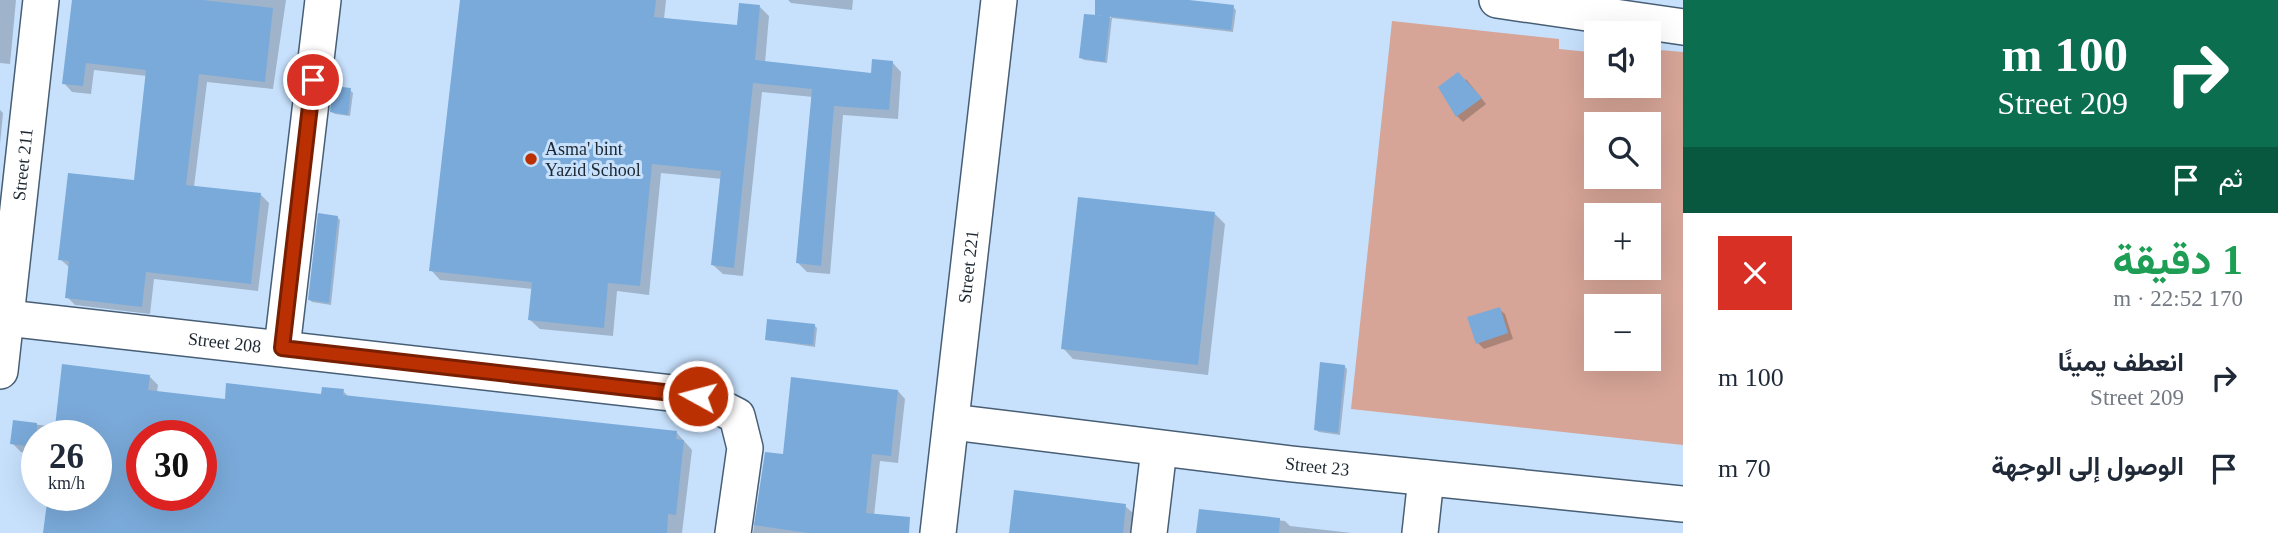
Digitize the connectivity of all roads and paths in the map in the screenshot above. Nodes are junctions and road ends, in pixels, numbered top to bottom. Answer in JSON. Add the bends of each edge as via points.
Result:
{"nodes":[{"id":1,"x":41,"y":0,"type":"edge"},
{"id":2,"x":323,"y":0,"type":"edge"},
{"id":3,"x":999,"y":0,"type":"edge"},
{"id":4,"x":1497,"y":0,"type":"edge"},
{"id":5,"x":1683,"y":27,"type":"edge"},
{"id":6,"x":6,"y":318,"type":"junction"},
{"id":7,"x":282,"y":348,"type":"junction"},
{"id":8,"x":0,"y":371,"type":"edge"},
{"id":9,"x":952,"y":422,"type":"junction"},
{"id":10,"x":1159,"y":449,"type":"junction"},
{"id":11,"x":1426,"y":478,"type":"junction"},
{"id":12,"x":1683,"y":504,"type":"edge"},
{"id":13,"x":733,"y":533,"type":"edge"},
{"id":14,"x":938,"y":533,"type":"edge"},
{"id":15,"x":1149,"y":533,"type":"edge"},
{"id":16,"x":1420,"y":533,"type":"edge"}],
"edges":[{"from":1,"to":6,"type":"street","name":"Street 211"},
{"from":2,"to":7,"type":"street"},
{"from":3,"to":9,"type":"street","name":"Street 221"},
{"from":4,"to":5,"type":"street"},
{"from":6,"to":7,"type":"street","name":"Street 208"},
{"from":6,"to":8,"type":"street","name":"Street 211"},
{"from":7,"to":13,"type":"street","name":"Street 208","via":[[698,396],[737,416],[745,448]]},
{"from":9,"to":10,"type":"street","name":"Street 23"},
{"from":9,"to":14,"type":"street","name":"Street 221"},
{"from":10,"to":11,"type":"street","name":"Street 23"},
{"from":10,"to":15,"type":"street"},
{"from":11,"to":12,"type":"street","name":"Street 23"},
{"from":11,"to":16,"type":"street"}]}
